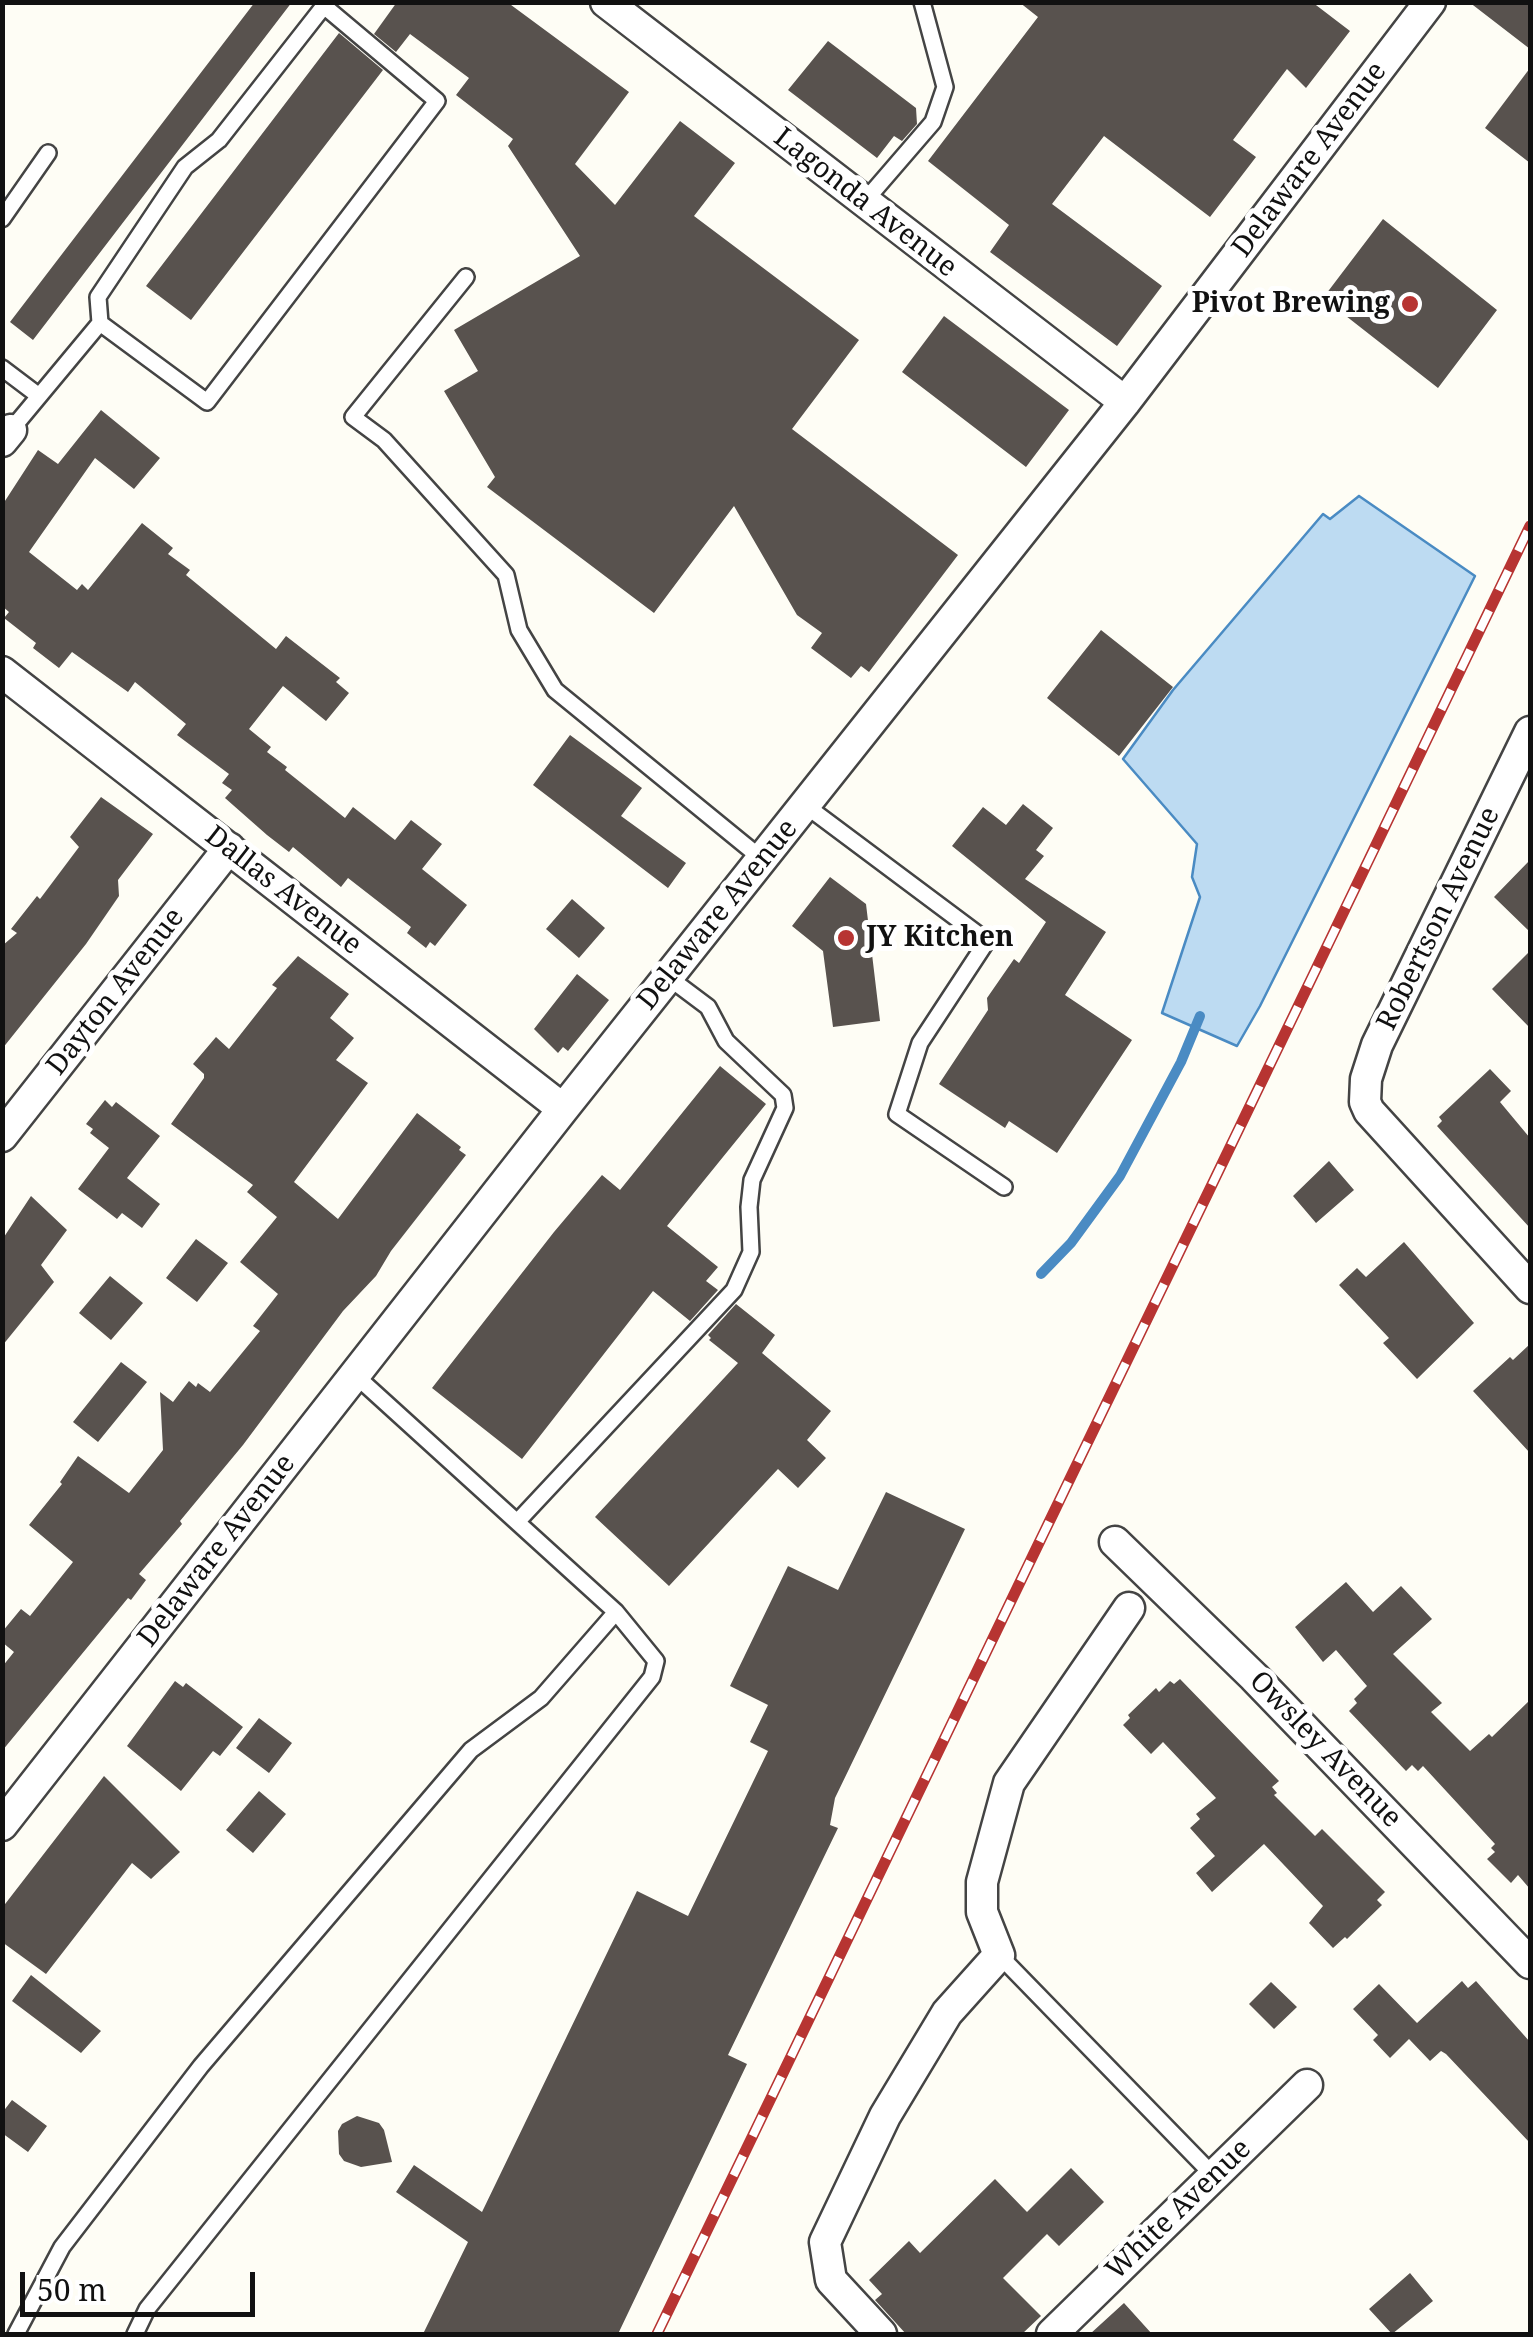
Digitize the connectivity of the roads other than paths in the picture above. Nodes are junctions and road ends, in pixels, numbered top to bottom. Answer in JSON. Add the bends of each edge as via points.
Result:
{"nodes":[{"id":1,"x":606,"y":2,"type":"edge"},
{"id":2,"x":922,"y":2,"type":"edge"},
{"id":3,"x":1430,"y":2,"type":"edge"},
{"id":4,"x":48,"y":153,"type":"dead end"},
{"id":5,"x":864,"y":202,"type":"junction"},
{"id":6,"x":2,"y":219,"type":"edge"},
{"id":7,"x":466,"y":278,"type":"dead end"},
{"id":8,"x":100,"y":323,"type":"junction"},
{"id":9,"x":2,"y":368,"type":"edge"},
{"id":10,"x":39,"y":396,"type":"junction"},
{"id":11,"x":1125,"y":402,"type":"junction"},
{"id":12,"x":7,"y":436,"type":"edge"},
{"id":13,"x":2,"y":672,"type":"edge"},
{"id":14,"x":1530,"y":732,"type":"edge"},
{"id":15,"x":805,"y":805,"type":"junction"},
{"id":16,"x":229,"y":848,"type":"junction"},
{"id":17,"x":762,"y":859,"type":"junction"},
{"id":18,"x":668,"y":978,"type":"junction"},
{"id":19,"x":563,"y":1109,"type":"junction"},
{"id":20,"x":2,"y":1136,"type":"edge"},
{"id":21,"x":1004,"y":1186,"type":"dead end"},
{"id":22,"x":1530,"y":1288,"type":"edge"},
{"id":23,"x":355,"y":1375,"type":"junction"},
{"id":24,"x":518,"y":1522,"type":"junction"},
{"id":25,"x":1116,"y":1542,"type":"dead end"},
{"id":26,"x":1129,"y":1608,"type":"dead end"},
{"id":27,"x":616,"y":1612,"type":"junction"},
{"id":28,"x":2,"y":1825,"type":"edge"},
{"id":29,"x":999,"y":1954,"type":"junction"},
{"id":30,"x":1530,"y":1963,"type":"edge"},
{"id":31,"x":1307,"y":2085,"type":"dead end"},
{"id":32,"x":1214,"y":2176,"type":"junction"},
{"id":33,"x":16,"y":2334,"type":"edge"},
{"id":34,"x":135,"y":2334,"type":"edge"},
{"id":35,"x":881,"y":2334,"type":"edge"},
{"id":36,"x":1052,"y":2334,"type":"edge"}],
"edges":[{"from":1,"to":5,"type":"street","name":"Lagonda Avenue"},
{"from":2,"to":5,"type":"lane","via":[[945,87],[933,122]]},
{"from":3,"to":11,"type":"street","name":"Delaware Avenue"},
{"from":4,"to":6,"type":"lane"},
{"from":5,"to":11,"type":"street","name":"Lagonda Avenue"},
{"from":7,"to":17,"type":"lane","via":[[354,416],[506,574],[520,630],[556,690]]},
{"from":8,"to":8,"type":"lane","via":[[207,402],[437,101],[324,6],[219,140],[185,166],[98,297]]},
{"from":8,"to":10,"type":"lane"},
{"from":9,"to":10,"type":"lane"},
{"from":10,"to":12,"type":"lane"},
{"from":11,"to":15,"type":"street","name":"Delaware Avenue"},
{"from":13,"to":16,"type":"street","name":"Dallas Avenue"},
{"from":14,"to":22,"type":"street","name":"Robertson Avenue","via":[[1377,1045],[1365,1102]]},
{"from":15,"to":17,"type":"street","name":"Delaware Avenue"},
{"from":15,"to":21,"type":"lane","via":[[987,941],[920,1043],[896,1114]]},
{"from":16,"to":19,"type":"street","name":"Dallas Avenue"},
{"from":16,"to":20,"type":"street","name":"Dayton Avenue"},
{"from":17,"to":18,"type":"street","name":"Delaware Avenue"},
{"from":18,"to":19,"type":"street","name":"Delaware Avenue"},
{"from":18,"to":24,"type":"lane","via":[[708,1008],[726,1041],[784,1094],[785,1108],[752,1180],[751,1252],[734,1290]]},
{"from":19,"to":23,"type":"street","name":"Delaware Avenue"},
{"from":23,"to":24,"type":"lane"},
{"from":23,"to":28,"type":"street","name":"Delaware Avenue"},
{"from":24,"to":27,"type":"lane"},
{"from":25,"to":30,"type":"street","name":"Owsley Avenue"},
{"from":26,"to":29,"type":"street","via":[[1009,1784],[982,1882],[982,1912]]},
{"from":27,"to":33,"type":"lane","via":[[540,1698],[471,1750],[201,2066],[62,2247]]},
{"from":27,"to":34,"type":"lane","via":[[656,1661],[652,1677],[147,2309]]},
{"from":29,"to":32,"type":"lane"},
{"from":29,"to":35,"type":"street","via":[[947,2012],[894,2101],[826,2242],[831,2280]]},
{"from":31,"to":32,"type":"street","name":"White Avenue"},
{"from":32,"to":36,"type":"street","name":"White Avenue"}]}
